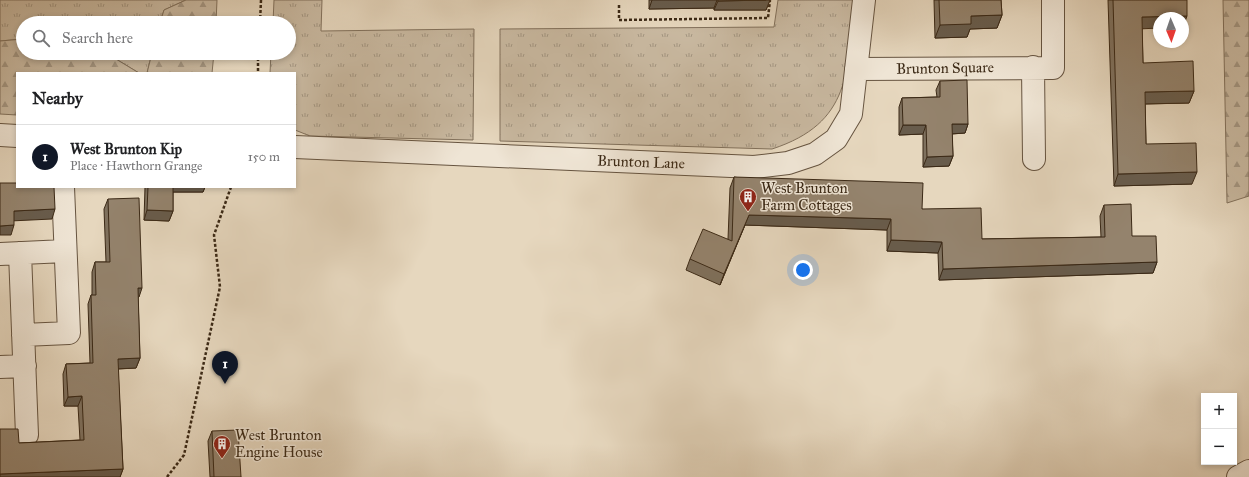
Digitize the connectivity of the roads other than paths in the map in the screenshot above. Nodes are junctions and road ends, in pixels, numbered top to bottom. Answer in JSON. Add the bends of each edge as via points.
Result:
{"nodes":[{"id":1,"x":864,"y":0,"type":"edge"},
{"id":2,"x":1053,"y":0,"type":"edge"},
{"id":3,"x":1033,"y":67,"type":"junction"},
{"id":4,"x":856,"y":69,"type":"junction"},
{"id":5,"x":0,"y":135,"type":"edge"},
{"id":6,"x":16,"y":136,"type":"edge"},
{"id":7,"x":296,"y":147,"type":"edge"},
{"id":8,"x":1034,"y":159,"type":"dead end"},
{"id":9,"x":63,"y":188,"type":"edge"},
{"id":10,"x":65,"y":251,"type":"junction"},
{"id":11,"x":10,"y":253,"type":"edge"},
{"id":12,"x":23,"y":335,"type":"junction"},
{"id":13,"x":25,"y":366,"type":"junction"},
{"id":14,"x":0,"y":367,"type":"edge"},
{"id":15,"x":27,"y":435,"type":"dead end"},
{"id":16,"x":1249,"y":471,"type":"edge"},
{"id":17,"x":1238,"y":477,"type":"edge"}],
"edges":[{"from":1,"to":4,"type":"street","name":"Brunton Lane"},
{"from":2,"to":3,"type":"street","name":"Brunton Square","via":[[1053,68]]},
{"from":3,"to":4,"type":"street","name":"Brunton Square"},
{"from":3,"to":8,"type":"street"},
{"from":4,"to":7,"type":"street","name":"Brunton Lane","via":[[851,114],[836,139],[815,154],[788,163],[754,167]]},
{"from":5,"to":6,"type":"street"},
{"from":9,"to":10,"type":"street"},
{"from":10,"to":11,"type":"street"},
{"from":10,"to":12,"type":"street","via":[[69,333]]},
{"from":11,"to":12,"type":"street"},
{"from":12,"to":13,"type":"street"},
{"from":13,"to":14,"type":"street"},
{"from":13,"to":15,"type":"street"},
{"from":16,"to":17,"type":"street"}]}
